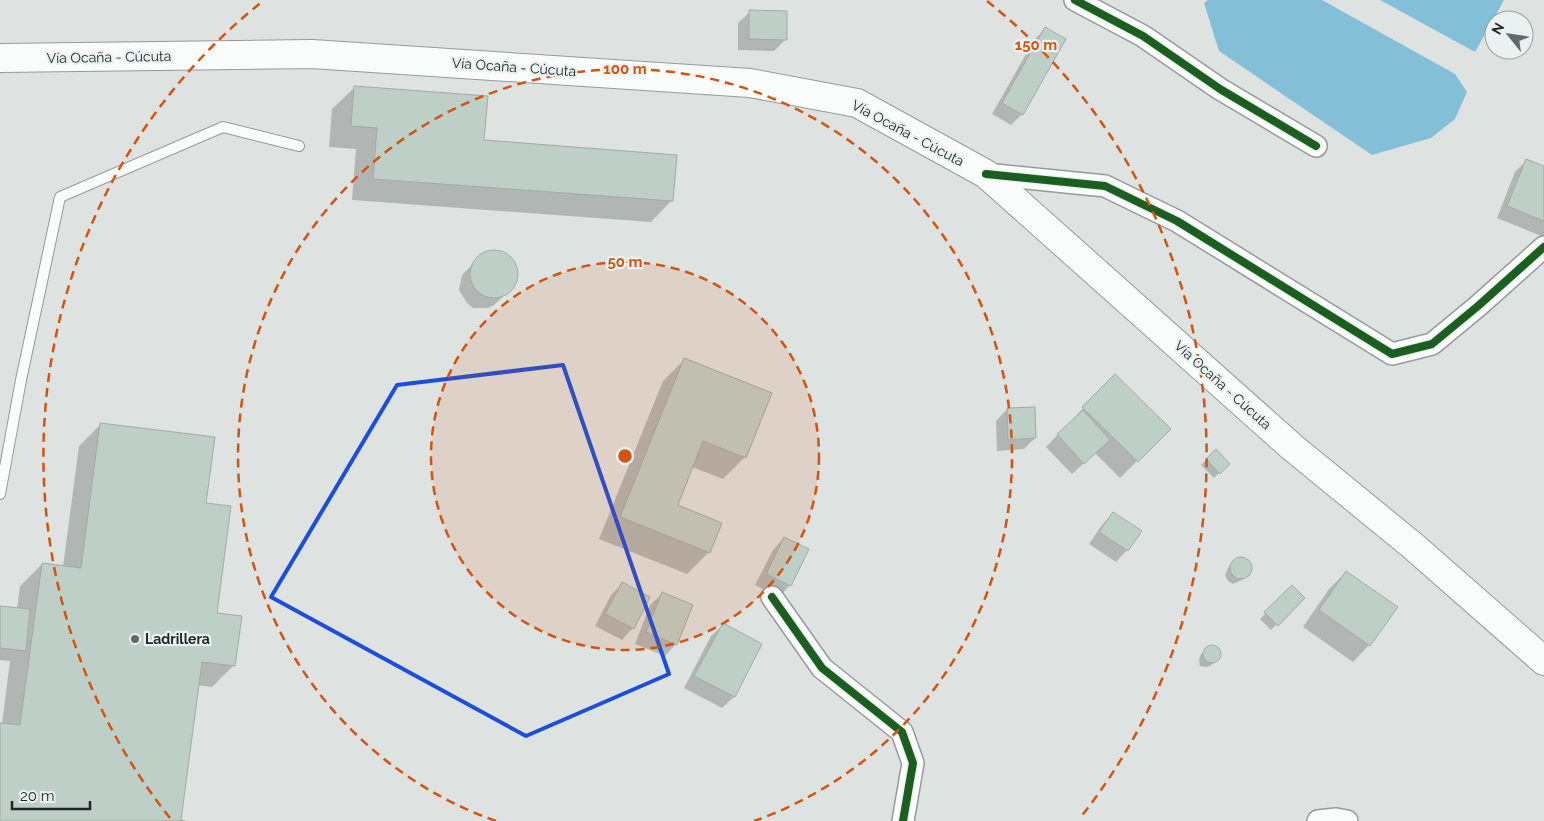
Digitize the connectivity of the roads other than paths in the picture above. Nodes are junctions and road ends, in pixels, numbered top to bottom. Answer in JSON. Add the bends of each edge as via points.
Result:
{"nodes":[{"id":1,"x":1076,"y":0,"type":"edge"},
{"id":2,"x":0,"y":58,"type":"edge"},
{"id":3,"x":299,"y":146,"type":"dead end"},
{"id":4,"x":1316,"y":146,"type":"dead end"},
{"id":5,"x":986,"y":174,"type":"junction"},
{"id":6,"x":1544,"y":247,"type":"edge"},
{"id":7,"x":0,"y":494,"type":"edge"},
{"id":8,"x":772,"y":597,"type":"dead end"},
{"id":9,"x":1544,"y":661,"type":"edge"},
{"id":10,"x":903,"y":821,"type":"edge"},
{"id":11,"x":1318,"y":821,"type":"edge"},
{"id":12,"x":1347,"y":821,"type":"edge"}],
"edges":[{"from":1,"to":4,"type":"street","via":[[1143,36],[1220,89]]},
{"from":2,"to":5,"type":"main road","name":"Vía Ocaña - Cúcuta","via":[[312,54],[750,83],[857,103]]},
{"from":3,"to":7,"type":"lane","via":[[223,127],[60,197]]},
{"from":5,"to":6,"type":"street","via":[[1105,186],[1177,222],[1392,354],[1432,344]]},
{"from":5,"to":9,"type":"main road","name":"Vía Ocaña - Cúcuta","via":[[1292,447],[1414,546]]},
{"from":8,"to":10,"type":"street","via":[[822,668],[902,732],[913,763]]},
{"from":11,"to":12,"type":"street"}]}
